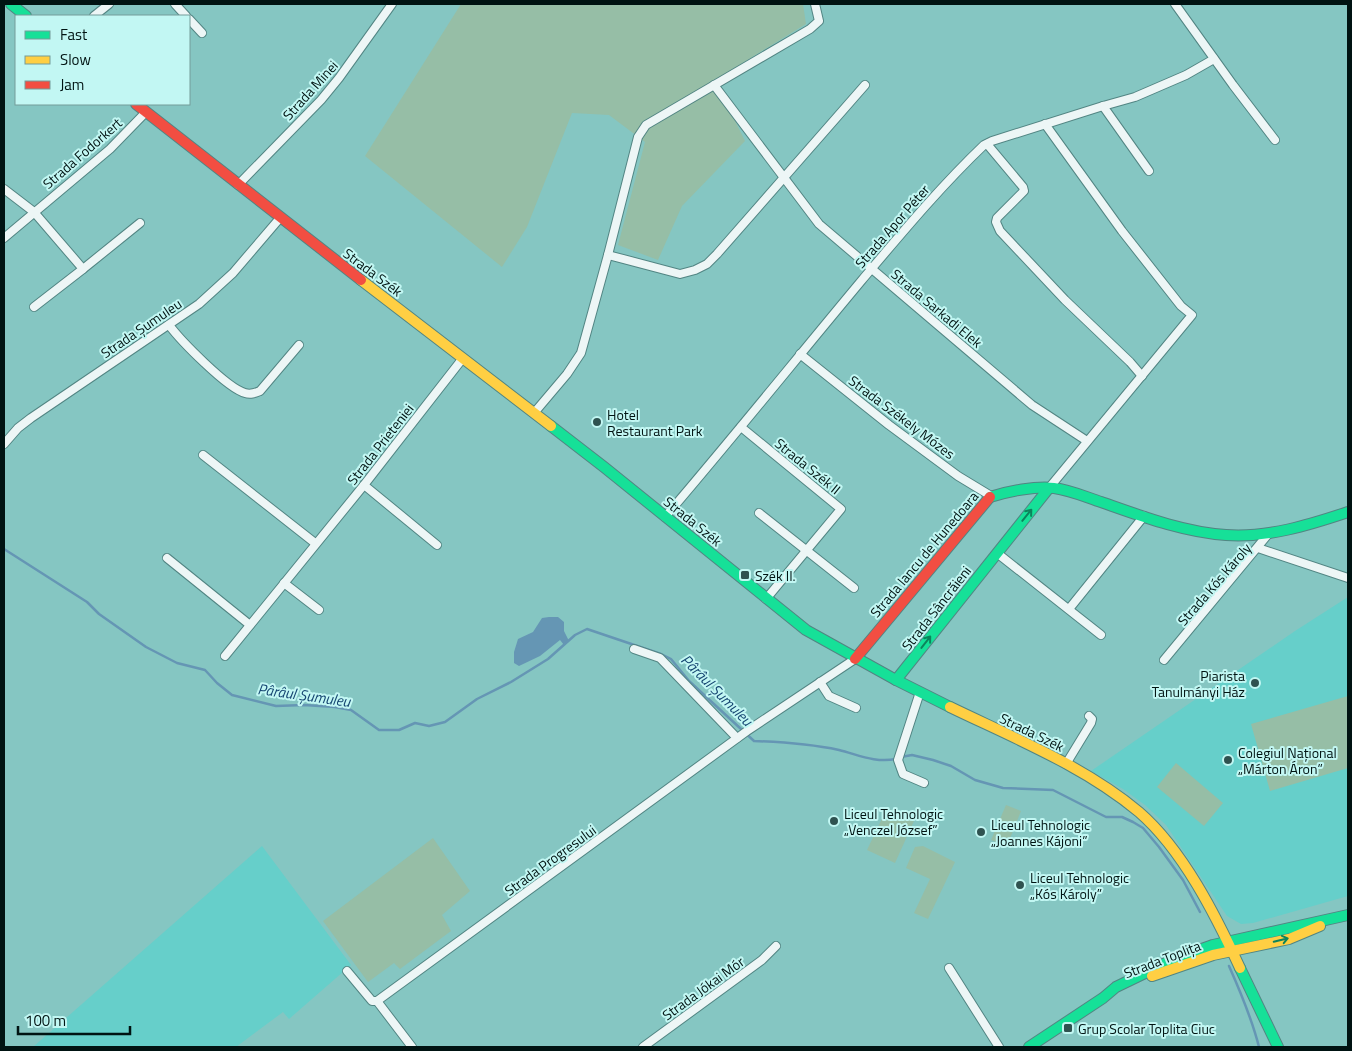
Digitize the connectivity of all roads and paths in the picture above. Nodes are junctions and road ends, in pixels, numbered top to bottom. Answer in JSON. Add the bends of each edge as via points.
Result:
{"nodes":[{"id":1,"x":10,"y":4,"type":"edge"},
{"id":2,"x":109,"y":4,"type":"edge"},
{"id":3,"x":175,"y":4,"type":"edge"},
{"id":4,"x":392,"y":4,"type":"edge"},
{"id":5,"x":815,"y":4,"type":"edge"},
{"id":6,"x":1175,"y":4,"type":"edge"},
{"id":7,"x":25,"y":15,"type":"edge"},
{"id":8,"x":95,"y":15,"type":"edge"},
{"id":9,"x":185,"y":15,"type":"edge"},
{"id":10,"x":190,"y":20,"type":"edge"},
{"id":11,"x":202,"y":33,"type":"dead end"},
{"id":12,"x":1214,"y":59,"type":"junction"},
{"id":13,"x":714,"y":85,"type":"junction"},
{"id":14,"x":865,"y":85,"type":"dead end"},
{"id":15,"x":137,"y":105,"type":"edge"},
{"id":16,"x":1103,"y":106,"type":"junction"},
{"id":17,"x":146,"y":112,"type":"junction"},
{"id":18,"x":1044,"y":124,"type":"junction"},
{"id":19,"x":1275,"y":140,"type":"dead end"},
{"id":20,"x":987,"y":144,"type":"junction"},
{"id":21,"x":1149,"y":171,"type":"dead end"},
{"id":22,"x":784,"y":178,"type":"junction"},
{"id":23,"x":238,"y":185,"type":"junction"},
{"id":24,"x":4,"y":189,"type":"edge"},
{"id":25,"x":34,"y":212,"type":"junction"},
{"id":26,"x":280,"y":218,"type":"junction"},
{"id":27,"x":140,"y":223,"type":"dead end"},
{"id":28,"x":4,"y":238,"type":"edge"},
{"id":29,"x":608,"y":255,"type":"junction"},
{"id":30,"x":83,"y":269,"type":"junction"},
{"id":31,"x":872,"y":269,"type":"junction"},
{"id":32,"x":34,"y":308,"type":"dead end"},
{"id":33,"x":168,"y":325,"type":"junction"},
{"id":34,"x":299,"y":345,"type":"dead end"},
{"id":35,"x":800,"y":354,"type":"junction"},
{"id":36,"x":463,"y":358,"type":"junction"},
{"id":37,"x":1142,"y":376,"type":"junction"},
{"id":38,"x":534,"y":413,"type":"junction"},
{"id":39,"x":741,"y":427,"type":"junction"},
{"id":40,"x":1087,"y":441,"type":"junction"},
{"id":41,"x":4,"y":444,"type":"edge"},
{"id":42,"x":203,"y":455,"type":"dead end"},
{"id":43,"x":364,"y":485,"type":"junction"},
{"id":44,"x":1049,"y":488,"type":"junction"},
{"id":45,"x":991,"y":496,"type":"junction"},
{"id":46,"x":1348,"y":512,"type":"edge"},
{"id":47,"x":759,"y":513,"type":"dead end"},
{"id":48,"x":665,"y":516,"type":"junction"},
{"id":49,"x":1144,"y":516,"type":"junction"},
{"id":50,"x":1269,"y":533,"type":"junction"},
{"id":51,"x":315,"y":543,"type":"junction"},
{"id":52,"x":437,"y":545,"type":"dead end"},
{"id":53,"x":1258,"y":548,"type":"junction"},
{"id":54,"x":806,"y":550,"type":"junction"},
{"id":55,"x":997,"y":553,"type":"junction"},
{"id":56,"x":167,"y":558,"type":"dead end"},
{"id":57,"x":1348,"y":578,"type":"edge"},
{"id":58,"x":284,"y":583,"type":"junction"},
{"id":59,"x":854,"y":588,"type":"dead end"},
{"id":60,"x":766,"y":599,"type":"junction"},
{"id":61,"x":1069,"y":609,"type":"junction"},
{"id":62,"x":318,"y":610,"type":"dead end"},
{"id":63,"x":250,"y":625,"type":"junction"},
{"id":64,"x":1101,"y":635,"type":"dead end"},
{"id":65,"x":634,"y":649,"type":"dead end"},
{"id":66,"x":225,"y":656,"type":"dead end"},
{"id":67,"x":855,"y":659,"type":"junction"},
{"id":68,"x":1164,"y":660,"type":"dead end"},
{"id":69,"x":896,"y":680,"type":"junction"},
{"id":70,"x":820,"y":682,"type":"junction"},
{"id":71,"x":920,"y":692,"type":"junction"},
{"id":72,"x":856,"y":708,"type":"dead end"},
{"id":73,"x":1089,"y":716,"type":"dead end"},
{"id":74,"x":741,"y":735,"type":"junction"},
{"id":75,"x":1066,"y":764,"type":"junction"},
{"id":76,"x":924,"y":783,"type":"dead end"},
{"id":77,"x":1348,"y":915,"type":"edge"},
{"id":78,"x":776,"y":946,"type":"dead end"},
{"id":79,"x":1231,"y":947,"type":"junction"},
{"id":80,"x":949,"y":968,"type":"dead end"},
{"id":81,"x":347,"y":971,"type":"dead end"},
{"id":82,"x":377,"y":1001,"type":"junction"},
{"id":83,"x":412,"y":1047,"type":"edge"},
{"id":84,"x":643,"y":1047,"type":"edge"},
{"id":85,"x":999,"y":1047,"type":"edge"},
{"id":86,"x":1029,"y":1047,"type":"edge"},
{"id":87,"x":1278,"y":1047,"type":"edge"}],
"edges":[{"from":1,"to":7,"type":"street"},
{"from":2,"to":8,"type":"street"},
{"from":3,"to":9,"type":"street"},
{"from":4,"to":23,"type":"street","name":"Strada Minei","via":[[340,78]]},
{"from":5,"to":13,"type":"street","via":[[819,22]]},
{"from":6,"to":12,"type":"street"},
{"from":10,"to":11,"type":"street"},
{"from":12,"to":16,"type":"street","name":"Strada Apor Péter","via":[[1135,98]]},
{"from":12,"to":19,"type":"street"},
{"from":13,"to":22,"type":"street","name":"Strada Sarkadi Elek"},
{"from":13,"to":29,"type":"street","via":[[642,130]]},
{"from":14,"to":22,"type":"street"},
{"from":15,"to":17,"type":"street","name":"Strada Szék"},
{"from":16,"to":18,"type":"street","name":"Strada Apor Péter"},
{"from":16,"to":21,"type":"street"},
{"from":17,"to":23,"type":"street","name":"Strada Szék"},
{"from":17,"to":25,"type":"street","name":"Strada Fodorkert","via":[[110,149]]},
{"from":18,"to":20,"type":"street","name":"Strada Apor Péter"},
{"from":18,"to":37,"type":"street","via":[[1122,231],[1181,306],[1192,315]]},
{"from":20,"to":31,"type":"street","name":"Strada Apor Péter","via":[[945,184]]},
{"from":20,"to":37,"type":"street","via":[[1024,191],[997,218],[1000,231]]},
{"from":22,"to":29,"type":"street","via":[[717,254],[695,270],[680,274]]},
{"from":22,"to":31,"type":"street","name":"Strada Sarkadi Elek","via":[[819,224]]},
{"from":23,"to":26,"type":"street","name":"Strada Szék"},
{"from":24,"to":25,"type":"street"},
{"from":25,"to":28,"type":"street","name":"Strada Fodorkert"},
{"from":25,"to":30,"type":"street"},
{"from":26,"to":33,"type":"street","name":"Strada Șumuleu","via":[[217,289]]},
{"from":26,"to":36,"type":"street","name":"Strada Szék"},
{"from":27,"to":30,"type":"street"},
{"from":29,"to":38,"type":"street","via":[[581,352]]},
{"from":30,"to":32,"type":"street"},
{"from":31,"to":35,"type":"street","name":"Strada Apor Péter"},
{"from":31,"to":40,"type":"street","name":"Strada Sarkadi Elek","via":[[1032,405]]},
{"from":33,"to":34,"type":"street","via":[[227,382],[251,394],[260,390]]},
{"from":33,"to":41,"type":"street","name":"Strada Șumuleu","via":[[31,418]]},
{"from":35,"to":39,"type":"street","name":"Strada Apor Péter"},
{"from":35,"to":45,"type":"street","name":"Strada Székely Mózes","via":[[942,464]]},
{"from":36,"to":38,"type":"street","name":"Strada Szék"},
{"from":36,"to":43,"type":"street","name":"Strada Prieteniei"},
{"from":37,"to":40,"type":"street"},
{"from":38,"to":48,"type":"street","name":"Strada Szék"},
{"from":39,"to":48,"type":"street","name":"Strada Apor Péter"},
{"from":39,"to":54,"type":"street","name":"Strada Szék II","via":[[841,509]]},
{"from":40,"to":44,"type":"street"},
{"from":42,"to":51,"type":"street"},
{"from":43,"to":51,"type":"street","name":"Strada Prieteniei"},
{"from":43,"to":52,"type":"street"},
{"from":44,"to":45,"type":"street","name":"Strada Iancu de Hunedoara"},
{"from":44,"to":49,"type":"street","name":"Strada Iancu de Hunedoara"},
{"from":55,"to":44,"type":"street","name":"Strada Sâncrăieni","one_way":true},
{"from":45,"to":67,"type":"street","name":"Strada Iancu de Hunedoara"},
{"from":46,"to":50,"type":"street","name":"Strada Iancu de Hunedoara"},
{"from":47,"to":54,"type":"street"},
{"from":48,"to":60,"type":"street","name":"Strada Szék"},
{"from":49,"to":50,"type":"street","name":"Strada Iancu de Hunedoara","via":[[1206,532],[1237,535]]},
{"from":49,"to":61,"type":"street"},
{"from":50,"to":53,"type":"street"},
{"from":51,"to":58,"type":"street","name":"Strada Prieteniei"},
{"from":53,"to":57,"type":"street","name":"Strada Kós Károly"},
{"from":53,"to":68,"type":"street","name":"Strada Kós Károly"},
{"from":54,"to":59,"type":"street"},
{"from":54,"to":60,"type":"street","name":"Strada Szék II"},
{"from":55,"to":61,"type":"street"},
{"from":69,"to":55,"type":"street","name":"Strada Sâncrăieni","one_way":true},
{"from":56,"to":63,"type":"street"},
{"from":58,"to":62,"type":"street"},
{"from":58,"to":63,"type":"street","name":"Strada Prieteniei"},
{"from":60,"to":67,"type":"street","name":"Strada Szék","via":[[806,630]]},
{"from":61,"to":64,"type":"street"},
{"from":63,"to":66,"type":"street","name":"Strada Prieteniei"},
{"from":65,"to":74,"type":"street","via":[[660,658]]},
{"from":67,"to":69,"type":"street","name":"Strada Szék"},
{"from":67,"to":70,"type":"street","name":"Strada Progresului"},
{"from":69,"to":71,"type":"street","name":"Strada Szék"},
{"from":70,"to":72,"type":"street","via":[[829,696]]},
{"from":70,"to":74,"type":"street","name":"Strada Progresului"},
{"from":71,"to":75,"type":"street","name":"Strada Szék"},
{"from":71,"to":76,"type":"street","via":[[898,760],[904,774]]},
{"from":73,"to":75,"type":"street","via":[[1091,723]]},
{"from":74,"to":82,"type":"street","name":"Strada Progresului"},
{"from":75,"to":79,"type":"street","name":"Strada Szék","via":[[1112,792],[1154,826],[1190,874]]},
{"from":77,"to":79,"type":"street","name":"Strada Toplița"},
{"from":78,"to":84,"type":"street","name":"Strada Jókai Mór","via":[[762,960]]},
{"from":79,"to":86,"type":"street","name":"Strada Toplița","via":[[1208,946],[1130,979]]},
{"from":79,"to":87,"type":"street","name":"Strada Szék"},
{"from":80,"to":85,"type":"street"},
{"from":81,"to":82,"type":"street","via":[[372,1001]]},
{"from":82,"to":83,"type":"street"}]}
